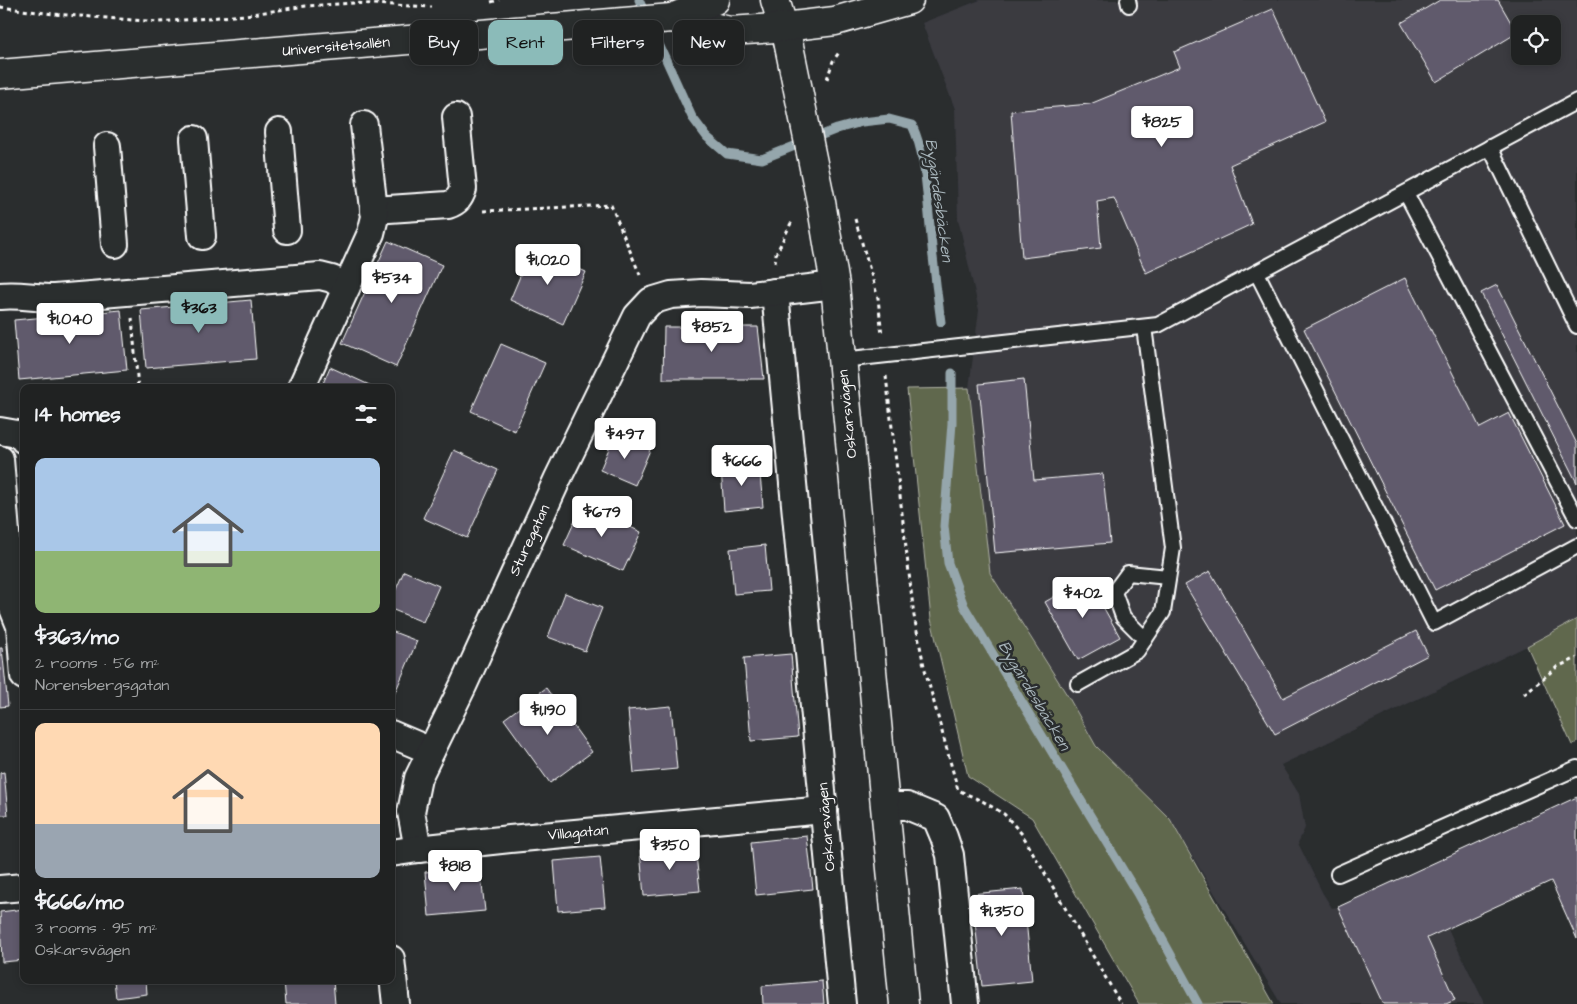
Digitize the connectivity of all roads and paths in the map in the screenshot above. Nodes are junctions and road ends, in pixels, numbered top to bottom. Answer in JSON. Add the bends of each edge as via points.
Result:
{"nodes":[{"id":1,"x":499,"y":0,"type":"edge"},
{"id":2,"x":715,"y":0,"type":"edge"},
{"id":3,"x":775,"y":0,"type":"edge"},
{"id":4,"x":909,"y":0,"type":"edge"},
{"id":5,"x":482,"y":4,"type":"dead end"},
{"id":6,"x":0,"y":7,"type":"edge"},
{"id":7,"x":438,"y":7,"type":"dead end"},
{"id":8,"x":672,"y":18,"type":"junction"},
{"id":9,"x":783,"y":27,"type":"junction"},
{"id":10,"x":841,"y":48,"type":"dead end"},
{"id":11,"x":0,"y":74,"type":"edge"},
{"id":12,"x":827,"y":84,"type":"dead end"},
{"id":13,"x":1577,"y":101,"type":"edge"},
{"id":14,"x":456,"y":117,"type":"dead end"},
{"id":15,"x":364,"y":125,"type":"dead end"},
{"id":16,"x":279,"y":132,"type":"dead end"},
{"id":17,"x":194,"y":139,"type":"dead end"},
{"id":18,"x":107,"y":146,"type":"dead end"},
{"id":19,"x":1490,"y":148,"type":"junction"},
{"id":20,"x":1406,"y":192,"type":"junction"},
{"id":21,"x":374,"y":210,"type":"junction"},
{"id":22,"x":477,"y":212,"type":"dead end"},
{"id":23,"x":854,"y":215,"type":"dead end"},
{"id":24,"x":288,"y":230,"type":"dead end"},
{"id":25,"x":202,"y":236,"type":"dead end"},
{"id":26,"x":115,"y":244,"type":"dead end"},
{"id":27,"x":1256,"y":273,"type":"junction"},
{"id":28,"x":835,"y":285,"type":"junction"},
{"id":29,"x":346,"y":288,"type":"junction"},
{"id":30,"x":775,"y":292,"type":"junction"},
{"id":31,"x":0,"y":296,"type":"edge"},
{"id":32,"x":651,"y":301,"type":"junction"},
{"id":33,"x":1577,"y":326,"type":"edge"},
{"id":34,"x":1144,"y":327,"type":"junction"},
{"id":35,"x":882,"y":338,"type":"dead end"},
{"id":36,"x":842,"y":360,"type":"junction"},
{"id":37,"x":887,"y":380,"type":"dead end"},
{"id":38,"x":302,"y":384,"type":"edge"},
{"id":39,"x":0,"y":431,"type":"edge"},
{"id":40,"x":20,"y":435,"type":"edge"},
{"id":41,"x":0,"y":459,"type":"edge"},
{"id":42,"x":1577,"y":519,"type":"edge"},
{"id":43,"x":1577,"y":546,"type":"edge"},
{"id":44,"x":1168,"y":578,"type":"junction"},
{"id":45,"x":17,"y":624,"type":"edge"},
{"id":46,"x":1145,"y":639,"type":"junction"},
{"id":47,"x":20,"y":646,"type":"edge"},
{"id":48,"x":1577,"y":658,"type":"edge"},
{"id":49,"x":1078,"y":684,"type":"dead end"},
{"id":50,"x":1524,"y":694,"type":"dead end"},
{"id":51,"x":395,"y":736,"type":"edge"},
{"id":52,"x":431,"y":751,"type":"junction"},
{"id":53,"x":1577,"y":768,"type":"edge"},
{"id":54,"x":885,"y":806,"type":"junction"},
{"id":55,"x":824,"y":810,"type":"junction"},
{"id":56,"x":418,"y":849,"type":"junction"},
{"id":57,"x":395,"y":852,"type":"edge"},
{"id":58,"x":1338,"y":874,"type":"dead end"},
{"id":59,"x":20,"y":887,"type":"edge"},
{"id":60,"x":0,"y":889,"type":"edge"},
{"id":61,"x":394,"y":984,"type":"edge"},
{"id":62,"x":396,"y":1004,"type":"edge"},
{"id":63,"x":842,"y":1004,"type":"edge"},
{"id":64,"x":904,"y":1004,"type":"edge"},
{"id":65,"x":965,"y":1004,"type":"edge"},
{"id":66,"x":1121,"y":1004,"type":"edge"}],
"edges":[{"from":1,"to":5,"type":"path"},
{"from":2,"to":8,"type":"street","name":"Universitetsallén"},
{"from":3,"to":9,"type":"street","name":"Oskarsvägen"},
{"from":4,"to":9,"type":"street","name":"Universitetsallén","via":[[835,21]]},
{"from":6,"to":7,"type":"path","via":[[159,22],[306,6]]},
{"from":8,"to":9,"type":"street","name":"Universitetsallén","via":[[730,31]]},
{"from":8,"to":11,"type":"street","name":"Universitetsallén"},
{"from":9,"to":28,"type":"street","name":"Oskarsvägen","via":[[804,116]]},
{"from":10,"to":12,"type":"path","via":[[827,75]]},
{"from":13,"to":19,"type":"lane"},
{"from":14,"to":21,"type":"street","via":[[463,189],[460,198],[448,205]]},
{"from":15,"to":21,"type":"street"},
{"from":16,"to":24,"type":"street"},
{"from":17,"to":25,"type":"street"},
{"from":18,"to":26,"type":"street"},
{"from":19,"to":20,"type":"lane"},
{"from":19,"to":33,"type":"lane"},
{"from":20,"to":27,"type":"lane"},
{"from":20,"to":42,"type":"lane"},
{"from":21,"to":29,"type":"street","via":[[371,233]]},
{"from":22,"to":32,"type":"path","via":[[611,205]]},
{"from":23,"to":35,"type":"path","via":[[878,298]]},
{"from":27,"to":34,"type":"lane","via":[[1158,325]]},
{"from":27,"to":43,"type":"lane","via":[[1434,623]]},
{"from":28,"to":30,"type":"street"},
{"from":28,"to":36,"type":"street","name":"Oskarsvägen"},
{"from":29,"to":31,"type":"street","via":[[320,276],[54,298]]},
{"from":29,"to":38,"type":"street"},
{"from":30,"to":32,"type":"street","via":[[671,295]]},
{"from":30,"to":55,"type":"street","name":"Oskarsvägen"},
{"from":32,"to":52,"type":"street","name":"Sturegatan","via":[[633,324]]},
{"from":34,"to":36,"type":"lane"},
{"from":34,"to":44,"type":"lane","via":[[1173,548]]},
{"from":36,"to":54,"type":"street","name":"Oskarsvägen"},
{"from":37,"to":66,"type":"path","via":[[914,616],[924,666],[958,790],[1004,814],[1022,834]]},
{"from":39,"to":40,"type":"street"},
{"from":41,"to":45,"type":"street","via":[[12,606]]},
{"from":44,"to":46,"type":"lane","via":[[1163,612]]},
{"from":44,"to":46,"type":"lane","via":[[1128,574],[1114,592],[1123,617]]},
{"from":45,"to":47,"type":"street"},
{"from":46,"to":49,"type":"lane","via":[[1137,651]]},
{"from":48,"to":50,"type":"path","via":[[1557,668]]},
{"from":51,"to":52,"type":"street"},
{"from":52,"to":56,"type":"street","name":"Sturegatan","via":[[418,778],[411,812]]},
{"from":53,"to":58,"type":"lane"},
{"from":54,"to":64,"type":"street","name":"Oskarsvägen"},
{"from":54,"to":65,"type":"street","via":[[907,806],[936,818],[944,837],[950,855]]},
{"from":55,"to":56,"type":"street","name":"Villagatan"},
{"from":55,"to":63,"type":"street","name":"Oskarsvägen"},
{"from":56,"to":57,"type":"street","name":"Villagatan"},
{"from":59,"to":60,"type":"street"},
{"from":61,"to":62,"type":"street"}]}
